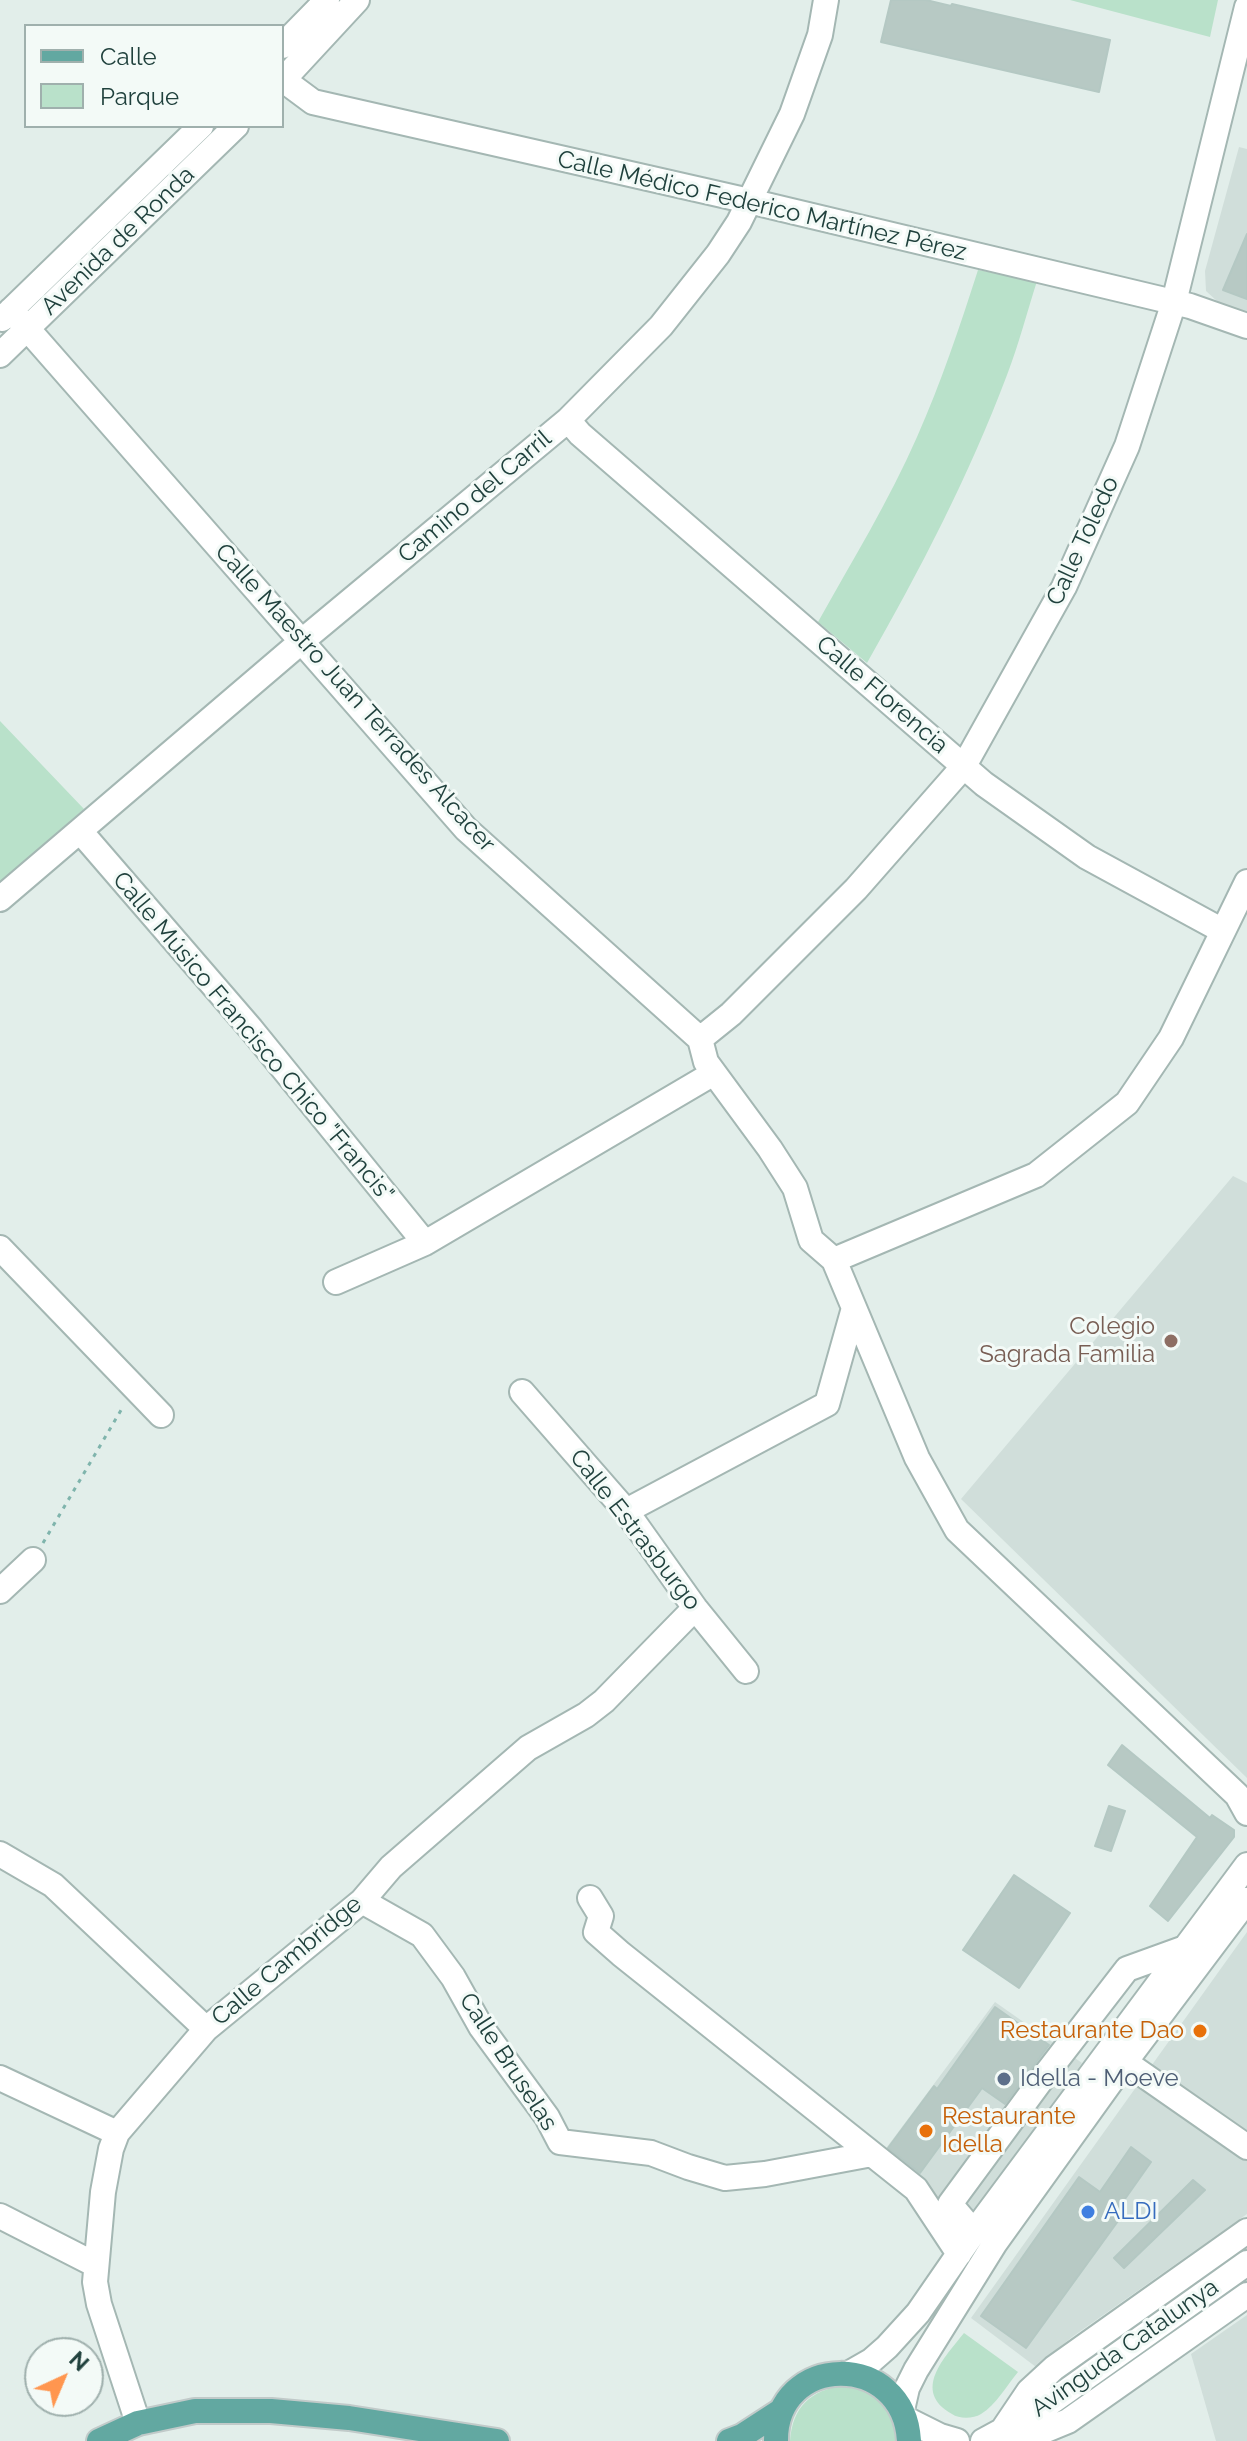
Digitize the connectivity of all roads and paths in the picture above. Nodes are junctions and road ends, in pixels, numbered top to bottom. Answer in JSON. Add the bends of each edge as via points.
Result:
{"nodes":[{"id":1,"x":327,"y":0,"type":"edge"},
{"id":2,"x":357,"y":0,"type":"edge"},
{"id":3,"x":826,"y":0,"type":"edge"},
{"id":4,"x":1247,"y":7,"type":"edge"},
{"id":5,"x":284,"y":44,"type":"edge"},
{"id":6,"x":284,"y":78,"type":"edge"},
{"id":7,"x":284,"y":81,"type":"edge"},
{"id":8,"x":199,"y":128,"type":"edge"},
{"id":9,"x":234,"y":128,"type":"edge"},
{"id":10,"x":749,"y":201,"type":"junction"},
{"id":11,"x":1174,"y":302,"type":"junction"},
{"id":12,"x":6,"y":316,"type":"edge"},
{"id":13,"x":1247,"y":326,"type":"edge"},
{"id":14,"x":28,"y":329,"type":"junction"},
{"id":15,"x":0,"y":355,"type":"edge"},
{"id":16,"x":568,"y":420,"type":"junction"},
{"id":17,"x":302,"y":641,"type":"junction"},
{"id":18,"x":964,"y":766,"type":"junction"},
{"id":19,"x":80,"y":831,"type":"junction"},
{"id":20,"x":1247,"y":882,"type":"edge"},
{"id":21,"x":0,"y":899,"type":"edge"},
{"id":22,"x":1223,"y":931,"type":"junction"},
{"id":23,"x":700,"y":1039,"type":"junction"},
{"id":24,"x":714,"y":1073,"type":"junction"},
{"id":25,"x":425,"y":1243,"type":"junction"},
{"id":26,"x":0,"y":1248,"type":"edge"},
{"id":27,"x":834,"y":1260,"type":"junction"},
{"id":28,"x":336,"y":1282,"type":"dead end"},
{"id":29,"x":854,"y":1308,"type":"junction"},
{"id":30,"x":134,"y":1387,"type":"junction"},
{"id":31,"x":522,"y":1392,"type":"dead end"},
{"id":32,"x":161,"y":1415,"type":"dead end"},
{"id":33,"x":626,"y":1511,"type":"junction"},
{"id":34,"x":33,"y":1560,"type":"joint"},
{"id":35,"x":0,"y":1591,"type":"edge"},
{"id":36,"x":695,"y":1608,"type":"junction"},
{"id":37,"x":746,"y":1671,"type":"dead end"},
{"id":38,"x":1244,"y":1802,"type":"edge"},
{"id":39,"x":0,"y":1854,"type":"edge"},
{"id":40,"x":1247,"y":1865,"type":"edge"},
{"id":41,"x":590,"y":1898,"type":"dead end"},
{"id":42,"x":1247,"y":1900,"type":"edge"},
{"id":43,"x":362,"y":1901,"type":"junction"},
{"id":44,"x":1185,"y":1948,"type":"junction"},
{"id":45,"x":206,"y":2029,"type":"junction"},
{"id":46,"x":1125,"y":2062,"type":"junction"},
{"id":47,"x":0,"y":2078,"type":"edge"},
{"id":48,"x":1039,"y":2083,"type":"junction"},
{"id":49,"x":117,"y":2133,"type":"junction"},
{"id":50,"x":1047,"y":2134,"type":"junction"},
{"id":51,"x":1247,"y":2147,"type":"edge"},
{"id":52,"x":872,"y":2154,"type":"junction"},
{"id":53,"x":0,"y":2216,"type":"edge"},
{"id":54,"x":1247,"y":2231,"type":"edge"},
{"id":55,"x":974,"y":2232,"type":"junction"},
{"id":56,"x":959,"y":2254,"type":"junction"},
{"id":57,"x":1247,"y":2263,"type":"edge"},
{"id":58,"x":96,"y":2265,"type":"junction"},
{"id":59,"x":1247,"y":2295,"type":"edge"},
{"id":60,"x":850,"y":2373,"type":"junction"},
{"id":61,"x":782,"y":2410,"type":"junction"},
{"id":62,"x":138,"y":2423,"type":"junction"},
{"id":63,"x":905,"y":2423,"type":"edge"},
{"id":64,"x":990,"y":2438,"type":"edge"},
{"id":65,"x":99,"y":2441,"type":"edge"},
{"id":66,"x":497,"y":2441,"type":"edge"},
{"id":67,"x":729,"y":2441,"type":"edge"},
{"id":68,"x":776,"y":2441,"type":"edge"},
{"id":69,"x":957,"y":2441,"type":"edge"}],
"edges":[{"from":1,"to":5,"type":"street"},
{"from":2,"to":6,"type":"street"},
{"from":3,"to":10,"type":"street","name":"Camino del Carril","via":[[820,35],[792,114]]},
{"from":4,"to":11,"type":"street","name":"Calle Toledo"},
{"from":7,"to":10,"type":"street","name":"Calle Médico Federico Martínez Pérez","via":[[313,102]]},
{"from":8,"to":12,"type":"street","name":"Avenida de Ronda"},
{"from":9,"to":14,"type":"street","name":"Avenida de Ronda"},
{"from":10,"to":11,"type":"street","name":"Calle Médico Federico Martínez Pérez"},
{"from":10,"to":16,"type":"street","name":"Camino del Carril","via":[[718,254],[661,326]]},
{"from":11,"to":13,"type":"street","name":"Calle Médico Federico Martínez Pérez"},
{"from":11,"to":18,"type":"street","name":"Calle Toledo","via":[[1127,446],[1064,587]]},
{"from":12,"to":14,"type":"street","name":"Calle Maestro Juan Terrades Alcacer"},
{"from":14,"to":15,"type":"street","name":"Avenida de Ronda"},
{"from":14,"to":17,"type":"street","name":"Calle Maestro Juan Terrades Alcacer"},
{"from":16,"to":17,"type":"street","name":"Camino del Carril"},
{"from":16,"to":18,"type":"street","name":"Calle Florencia"},
{"from":17,"to":19,"type":"street","name":"Camino del Carril"},
{"from":17,"to":23,"type":"street","name":"Calle Maestro Juan Terrades Alcacer","via":[[466,829]]},
{"from":18,"to":22,"type":"street","name":"Calle Florencia","via":[[1087,857]]},
{"from":18,"to":23,"type":"street","name":"Calle Toledo","via":[[856,889]]},
{"from":19,"to":21,"type":"street","name":"Camino del Carril"},
{"from":19,"to":25,"type":"street","name":"Calle Músico Francisco Chico \"Francis\""},
{"from":20,"to":22,"type":"street"},
{"from":22,"to":27,"type":"street","via":[[1171,1038],[1127,1103],[1036,1175]]},
{"from":23,"to":24,"type":"street","name":"Calle Maestro Juan Terrades Alcacer"},
{"from":24,"to":25,"type":"street"},
{"from":24,"to":27,"type":"street","name":"Calle Maestro Juan Terrades Alcacer","via":[[795,1188],[811,1240]]},
{"from":25,"to":28,"type":"street"},
{"from":26,"to":30,"type":"street"},
{"from":27,"to":29,"type":"street","name":"Calle Maestro Juan Terrades Alcacer"},
{"from":29,"to":33,"type":"street","via":[[827,1404]]},
{"from":29,"to":38,"type":"street","name":"Calle Maestro Juan Terrades Alcacer","via":[[917,1458],[957,1530]]},
{"from":30,"to":32,"type":"street"},
{"from":30,"to":34,"type":"path"},
{"from":31,"to":33,"type":"street","name":"Calle Estrasburgo"},
{"from":33,"to":36,"type":"street","name":"Calle Estrasburgo"},
{"from":34,"to":35,"type":"street"},
{"from":36,"to":37,"type":"street","name":"Calle Estrasburgo"},
{"from":36,"to":43,"type":"street","name":"Calle Cambridge","via":[[604,1701],[528,1748],[391,1867]]},
{"from":39,"to":45,"type":"street","via":[[53,1885]]},
{"from":40,"to":44,"type":"street"},
{"from":41,"to":52,"type":"street","via":[[601,1916],[596,1932]]},
{"from":42,"to":46,"type":"street"},
{"from":43,"to":45,"type":"street","name":"Calle Cambridge"},
{"from":43,"to":52,"type":"street","name":"Calle Bruselas","via":[[422,1935],[560,2142],[651,2153],[725,2178]]},
{"from":44,"to":48,"type":"street","via":[[1127,1969]]},
{"from":44,"to":50,"type":"street"},
{"from":45,"to":49,"type":"street","name":"Calle Cambridge"},
{"from":46,"to":51,"type":"street"},
{"from":46,"to":63,"type":"street","via":[[995,2243],[916,2370],[907,2388]]},
{"from":47,"to":49,"type":"street"},
{"from":48,"to":50,"type":"street"},
{"from":48,"to":55,"type":"street","via":[[950,2204]]},
{"from":49,"to":58,"type":"street","name":"Calle Cambridge","via":[[103,2192]]},
{"from":50,"to":55,"type":"street"},
{"from":52,"to":56,"type":"street","via":[[916,2189]]},
{"from":53,"to":58,"type":"street"},
{"from":54,"to":64,"type":"street","name":"Avinguda Catalunya","via":[[1054,2368]]},
{"from":55,"to":56,"type":"street"},
{"from":56,"to":60,"type":"street","via":[[887,2347]]},
{"from":57,"to":64,"type":"street","name":"Avinguda Catalunya","via":[[1040,2410]]},
{"from":58,"to":62,"type":"street","name":"Calle Cambridge","via":[[99,2304]]},
{"from":59,"to":64,"type":"street","name":"Avinguda Catalunya","via":[[1068,2421],[1041,2432]]},
{"from":60,"to":61,"type":"main road","via":[[810,2380]]},
{"from":60,"to":63,"type":"main road","via":[[889,2392]]},
{"from":61,"to":67,"type":"main road"},
{"from":61,"to":68,"type":"main road"},
{"from":62,"to":65,"type":"main road"},
{"from":62,"to":66,"type":"main road","via":[[195,2411],[271,2411]]},
{"from":63,"to":69,"type":"street"}]}
